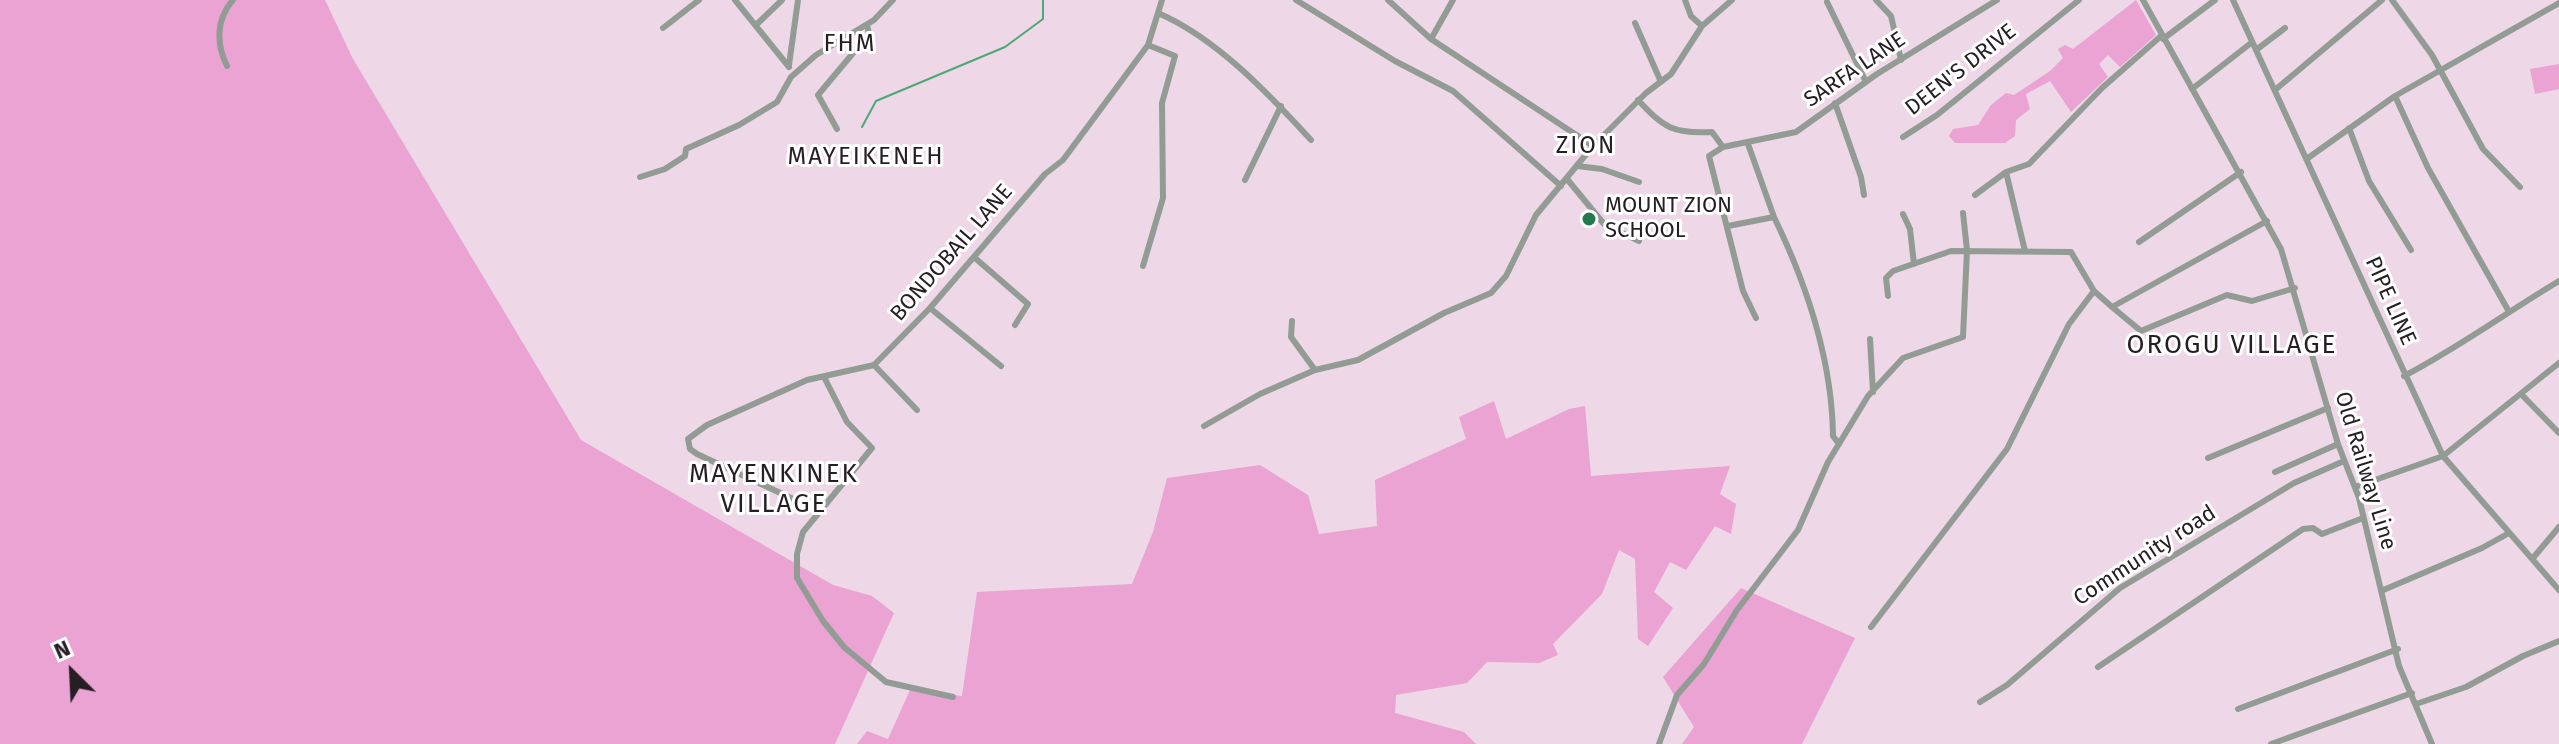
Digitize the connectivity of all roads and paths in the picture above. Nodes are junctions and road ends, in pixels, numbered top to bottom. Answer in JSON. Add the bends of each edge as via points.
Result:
{"nodes":[{"id":1,"x":233,"y":0,"type":"edge"},
{"id":2,"x":699,"y":0,"type":"edge"},
{"id":3,"x":735,"y":0,"type":"edge"},
{"id":4,"x":782,"y":0,"type":"edge"},
{"id":5,"x":798,"y":0,"type":"edge"},
{"id":6,"x":893,"y":0,"type":"edge"},
{"id":7,"x":1162,"y":0,"type":"edge"},
{"id":8,"x":1296,"y":0,"type":"edge"},
{"id":9,"x":1388,"y":0,"type":"edge"},
{"id":10,"x":1453,"y":0,"type":"edge"},
{"id":11,"x":1685,"y":0,"type":"edge"},
{"id":12,"x":1732,"y":0,"type":"edge"},
{"id":13,"x":1876,"y":0,"type":"edge"},
{"id":14,"x":1997,"y":0,"type":"edge"},
{"id":15,"x":2079,"y":0,"type":"edge"},
{"id":16,"x":2143,"y":0,"type":"edge"},
{"id":17,"x":2215,"y":0,"type":"edge"},
{"id":18,"x":2233,"y":0,"type":"edge"},
{"id":19,"x":2382,"y":0,"type":"edge"},
{"id":20,"x":2392,"y":0,"type":"edge"},
{"id":21,"x":1827,"y":2,"type":"dead end"},
{"id":22,"x":2559,"y":3,"type":"edge"},
{"id":23,"x":1158,"y":13,"type":"junction"},
{"id":24,"x":1635,"y":23,"type":"dead end"},
{"id":25,"x":756,"y":25,"type":"junction"},
{"id":26,"x":867,"y":25,"type":"junction"},
{"id":27,"x":1702,"y":26,"type":"junction"},
{"id":28,"x":663,"y":28,"type":"dead end"},
{"id":29,"x":2285,"y":28,"type":"dead end"},
{"id":30,"x":2162,"y":37,"type":"junction"},
{"id":31,"x":1431,"y":39,"type":"junction"},
{"id":32,"x":2251,"y":43,"type":"junction"},
{"id":33,"x":1148,"y":45,"type":"junction"},
{"id":34,"x":2256,"y":50,"type":"junction"},
{"id":35,"x":1901,"y":60,"type":"junction"},
{"id":36,"x":227,"y":66,"type":"dead end"},
{"id":37,"x":789,"y":67,"type":"junction"},
{"id":38,"x":2439,"y":71,"type":"junction"},
{"id":39,"x":791,"y":77,"type":"junction"},
{"id":40,"x":1661,"y":82,"type":"junction"},
{"id":41,"x":1866,"y":82,"type":"junction"},
{"id":42,"x":2192,"y":89,"type":"junction"},
{"id":43,"x":2275,"y":90,"type":"junction"},
{"id":44,"x":2395,"y":96,"type":"junction"},
{"id":45,"x":1638,"y":100,"type":"junction"},
{"id":46,"x":1835,"y":103,"type":"junction"},
{"id":47,"x":1281,"y":106,"type":"junction"},
{"id":48,"x":2349,"y":128,"type":"junction"},
{"id":49,"x":837,"y":129,"type":"dead end"},
{"id":50,"x":1903,"y":137,"type":"dead end"},
{"id":51,"x":1311,"y":140,"type":"dead end"},
{"id":52,"x":1748,"y":144,"type":"junction"},
{"id":53,"x":1593,"y":146,"type":"junction"},
{"id":54,"x":1723,"y":147,"type":"junction"},
{"id":55,"x":2308,"y":158,"type":"junction"},
{"id":56,"x":1577,"y":166,"type":"junction"},
{"id":57,"x":2006,"y":172,"type":"junction"},
{"id":58,"x":2241,"y":172,"type":"junction"},
{"id":59,"x":640,"y":177,"type":"dead end"},
{"id":60,"x":1567,"y":179,"type":"junction"},
{"id":61,"x":1245,"y":180,"type":"dead end"},
{"id":62,"x":1639,"y":182,"type":"dead end"},
{"id":63,"x":1561,"y":186,"type":"junction"},
{"id":64,"x":2520,"y":187,"type":"dead end"},
{"id":65,"x":1864,"y":195,"type":"dead end"},
{"id":66,"x":1975,"y":195,"type":"dead end"},
{"id":67,"x":1963,"y":213,"type":"dead end"},
{"id":68,"x":1903,"y":214,"type":"dead end"},
{"id":69,"x":1774,"y":217,"type":"junction"},
{"id":70,"x":2267,"y":221,"type":"junction"},
{"id":71,"x":1728,"y":226,"type":"junction"},
{"id":72,"x":1639,"y":241,"type":"dead end"},
{"id":73,"x":2139,"y":242,"type":"dead end"},
{"id":74,"x":1967,"y":250,"type":"junction"},
{"id":75,"x":2411,"y":250,"type":"dead end"},
{"id":76,"x":2025,"y":251,"type":"junction"},
{"id":77,"x":975,"y":258,"type":"junction"},
{"id":78,"x":1914,"y":264,"type":"junction"},
{"id":79,"x":1143,"y":266,"type":"dead end"},
{"id":80,"x":2559,"y":281,"type":"edge"},
{"id":81,"x":2295,"y":288,"type":"junction"},
{"id":82,"x":2094,"y":291,"type":"junction"},
{"id":83,"x":1888,"y":296,"type":"dead end"},
{"id":84,"x":2112,"y":307,"type":"junction"},
{"id":85,"x":930,"y":308,"type":"junction"},
{"id":86,"x":2508,"y":310,"type":"junction"},
{"id":87,"x":1756,"y":318,"type":"dead end"},
{"id":88,"x":1292,"y":321,"type":"dead end"},
{"id":89,"x":1015,"y":325,"type":"dead end"},
{"id":90,"x":1870,"y":339,"type":"dead end"},
{"id":91,"x":2559,"y":363,"type":"edge"},
{"id":92,"x":874,"y":365,"type":"junction"},
{"id":93,"x":1001,"y":366,"type":"dead end"},
{"id":94,"x":1315,"y":370,"type":"junction"},
{"id":95,"x":2404,"y":376,"type":"junction"},
{"id":96,"x":824,"y":377,"type":"junction"},
{"id":97,"x":1873,"y":392,"type":"junction"},
{"id":98,"x":2522,"y":395,"type":"junction"},
{"id":99,"x":2328,"y":408,"type":"junction"},
{"id":100,"x":917,"y":410,"type":"dead end"},
{"id":101,"x":1204,"y":426,"type":"dead end"},
{"id":102,"x":2559,"y":433,"type":"edge"},
{"id":103,"x":1839,"y":444,"type":"junction"},
{"id":104,"x":2338,"y":444,"type":"junction"},
{"id":105,"x":2443,"y":456,"type":"junction"},
{"id":106,"x":2208,"y":458,"type":"dead end"},
{"id":107,"x":2344,"y":461,"type":"junction"},
{"id":108,"x":2275,"y":472,"type":"dead end"},
{"id":109,"x":2355,"y":487,"type":"junction"},
{"id":110,"x":821,"y":512,"type":"junction"},
{"id":111,"x":2363,"y":518,"type":"junction"},
{"id":112,"x":2559,"y":527,"type":"edge"},
{"id":113,"x":2509,"y":533,"type":"junction"},
{"id":114,"x":2533,"y":558,"type":"junction"},
{"id":115,"x":2559,"y":590,"type":"edge"},
{"id":116,"x":2381,"y":591,"type":"junction"},
{"id":117,"x":1871,"y":627,"type":"dead end"},
{"id":118,"x":2559,"y":641,"type":"edge"},
{"id":119,"x":2398,"y":649,"type":"junction"},
{"id":120,"x":2098,"y":667,"type":"dead end"},
{"id":121,"x":2412,"y":693,"type":"junction"},
{"id":122,"x":953,"y":697,"type":"dead end"},
{"id":123,"x":1980,"y":702,"type":"dead end"},
{"id":124,"x":2416,"y":704,"type":"junction"},
{"id":125,"x":2238,"y":709,"type":"dead end"},
{"id":126,"x":1659,"y":744,"type":"edge"},
{"id":127,"x":2271,"y":744,"type":"edge"},
{"id":128,"x":2431,"y":744,"type":"edge"}],
"edges":[{"from":1,"to":36,"type":"street","via":[[218,32]]},
{"from":2,"to":28,"type":"street"},
{"from":3,"to":25,"type":"street"},
{"from":4,"to":25,"type":"street"},
{"from":5,"to":37,"type":"street"},
{"from":6,"to":26,"type":"street"},
{"from":7,"to":23,"type":"street","name":"BONDOBAIL LANE"},
{"from":8,"to":63,"type":"street","via":[[1453,91]]},
{"from":9,"to":31,"type":"street"},
{"from":10,"to":31,"type":"street"},
{"from":11,"to":27,"type":"street"},
{"from":12,"to":27,"type":"street"},
{"from":13,"to":35,"type":"street","via":[[1891,16]]},
{"from":14,"to":35,"type":"street","name":"SARFA LANE"},
{"from":15,"to":50,"type":"street","name":"DEEN'S DRIVE"},
{"from":16,"to":30,"type":"street","name":"Old Railway Line"},
{"from":17,"to":30,"type":"street"},
{"from":18,"to":32,"type":"street","name":"PIPE LINE"},
{"from":19,"to":43,"type":"street"},
{"from":20,"to":38,"type":"street"},
{"from":21,"to":41,"type":"street"},
{"from":22,"to":38,"type":"street"},
{"from":23,"to":33,"type":"street","name":"BONDOBAIL LANE"},
{"from":23,"to":47,"type":"street","via":[[1186,25]]},
{"from":24,"to":40,"type":"street"},
{"from":25,"to":37,"type":"street"},
{"from":26,"to":39,"type":"street","via":[[816,55]]},
{"from":26,"to":49,"type":"street","via":[[869,34],[859,50],[818,95]]},
{"from":27,"to":40,"type":"street","via":[[1686,56]]},
{"from":29,"to":34,"type":"street"},
{"from":30,"to":42,"type":"street","name":"Old Railway Line"},
{"from":30,"to":57,"type":"street","via":[[2102,88],[2029,164]]},
{"from":31,"to":53,"type":"street"},
{"from":32,"to":34,"type":"street","name":"PIPE LINE"},
{"from":32,"to":42,"type":"street"},
{"from":33,"to":77,"type":"street","name":"BONDOBAIL LANE","via":[[1063,160],[1045,174]]},
{"from":33,"to":79,"type":"street","via":[[1175,56],[1162,103],[1163,198]]},
{"from":34,"to":43,"type":"street","name":"PIPE LINE"},
{"from":35,"to":41,"type":"street","name":"SARFA LANE"},
{"from":37,"to":39,"type":"street"},
{"from":38,"to":44,"type":"street"},
{"from":38,"to":64,"type":"street","via":[[2483,149]]},
{"from":39,"to":59,"type":"street","via":[[777,102],[686,149],[685,156],[665,169]]},
{"from":40,"to":45,"type":"street"},
{"from":41,"to":46,"type":"street","name":"SARFA LANE"},
{"from":42,"to":58,"type":"street","name":"Old Railway Line"},
{"from":43,"to":55,"type":"street","name":"PIPE LINE"},
{"from":44,"to":48,"type":"street"},
{"from":44,"to":86,"type":"street","via":[[2428,168]]},
{"from":45,"to":53,"type":"street"},
{"from":45,"to":54,"type":"street","via":[[1663,127],[1712,132]]},
{"from":46,"to":52,"type":"street","name":"SARFA LANE","via":[[1796,132]]},
{"from":46,"to":65,"type":"street"},
{"from":47,"to":51,"type":"street"},
{"from":47,"to":61,"type":"street"},
{"from":48,"to":55,"type":"street"},
{"from":48,"to":75,"type":"street","via":[[2369,181]]},
{"from":52,"to":54,"type":"street","name":"SARFA LANE"},
{"from":52,"to":69,"type":"street"},
{"from":53,"to":56,"type":"street"},
{"from":54,"to":71,"type":"street","via":[[1709,156]]},
{"from":55,"to":95,"type":"street","name":"PIPE LINE"},
{"from":56,"to":60,"type":"street"},
{"from":56,"to":62,"type":"street"},
{"from":57,"to":66,"type":"street"},
{"from":57,"to":76,"type":"street"},
{"from":58,"to":70,"type":"street","name":"Old Railway Line"},
{"from":58,"to":73,"type":"street"},
{"from":60,"to":63,"type":"street"},
{"from":60,"to":72,"type":"street","via":[[1604,224]]},
{"from":63,"to":94,"type":"street","via":[[1536,215],[1506,276],[1491,293],[1358,360]]},
{"from":67,"to":74,"type":"street"},
{"from":68,"to":78,"type":"street"},
{"from":69,"to":71,"type":"street"},
{"from":69,"to":103,"type":"street","via":[[1812,310],[1828,376],[1833,436]]},
{"from":70,"to":81,"type":"street","name":"Old Railway Line"},
{"from":70,"to":84,"type":"street"},
{"from":71,"to":87,"type":"street","via":[[1743,291]]},
{"from":74,"to":76,"type":"street"},
{"from":74,"to":78,"type":"street"},
{"from":74,"to":97,"type":"street","via":[[1963,337],[1903,358]]},
{"from":76,"to":82,"type":"street","via":[[2075,254]]},
{"from":77,"to":85,"type":"street","name":"BONDOBAIL LANE"},
{"from":77,"to":89,"type":"street","via":[[1028,304]]},
{"from":78,"to":83,"type":"street","via":[[1887,276]]},
{"from":80,"to":86,"type":"street"},
{"from":81,"to":84,"type":"street","via":[[2252,301],[2227,295],[2141,331]]},
{"from":81,"to":99,"type":"street","name":"Old Railway Line"},
{"from":82,"to":84,"type":"street"},
{"from":82,"to":117,"type":"street","via":[[2069,324],[2007,449]]},
{"from":85,"to":92,"type":"street","name":"BONDOBAIL LANE"},
{"from":85,"to":93,"type":"street"},
{"from":86,"to":95,"type":"street","via":[[2459,346]]},
{"from":88,"to":94,"type":"street","via":[[1291,337]]},
{"from":90,"to":97,"type":"street"},
{"from":91,"to":98,"type":"street"},
{"from":92,"to":96,"type":"street"},
{"from":92,"to":100,"type":"street"},
{"from":94,"to":101,"type":"street","via":[[1234,406]]},
{"from":95,"to":105,"type":"street","name":"PIPE LINE"},
{"from":96,"to":110,"type":"street","via":[[847,422],[872,448]]},
{"from":96,"to":110,"type":"street","via":[[707,425],[687,443],[697,454]]},
{"from":97,"to":103,"type":"street"},
{"from":98,"to":102,"type":"street"},
{"from":98,"to":105,"type":"street"},
{"from":99,"to":104,"type":"street","name":"Old Railway Line"},
{"from":99,"to":106,"type":"street"},
{"from":103,"to":126,"type":"street","via":[[1798,530],[1677,695]]},
{"from":104,"to":107,"type":"street","name":"Old Railway Line"},
{"from":104,"to":108,"type":"street"},
{"from":105,"to":109,"type":"street"},
{"from":105,"to":113,"type":"street","name":"PIPE LINE"},
{"from":107,"to":109,"type":"street","name":"Old Railway Line"},
{"from":107,"to":123,"type":"street","name":"Community road","via":[[2294,483],[2120,588]]},
{"from":109,"to":111,"type":"street","name":"Old Railway Line"},
{"from":110,"to":122,"type":"street","via":[[803,532],[796,567],[801,586],[823,621],[844,647],[886,682]]},
{"from":111,"to":116,"type":"street","name":"Old Railway Line"},
{"from":111,"to":120,"type":"street","via":[[2322,534],[2303,529]]},
{"from":112,"to":114,"type":"street"},
{"from":113,"to":114,"type":"street","name":"PIPE LINE"},
{"from":113,"to":116,"type":"street"},
{"from":114,"to":115,"type":"street","name":"PIPE LINE"},
{"from":116,"to":119,"type":"street","name":"Old Railway Line"},
{"from":118,"to":124,"type":"street","via":[[2466,687]]},
{"from":119,"to":121,"type":"street","name":"Old Railway Line","via":[[2399,666]]},
{"from":119,"to":125,"type":"street"},
{"from":121,"to":124,"type":"street","name":"Old Railway Line"},
{"from":121,"to":127,"type":"street"},
{"from":124,"to":128,"type":"street","name":"Old Railway Line"}]}
